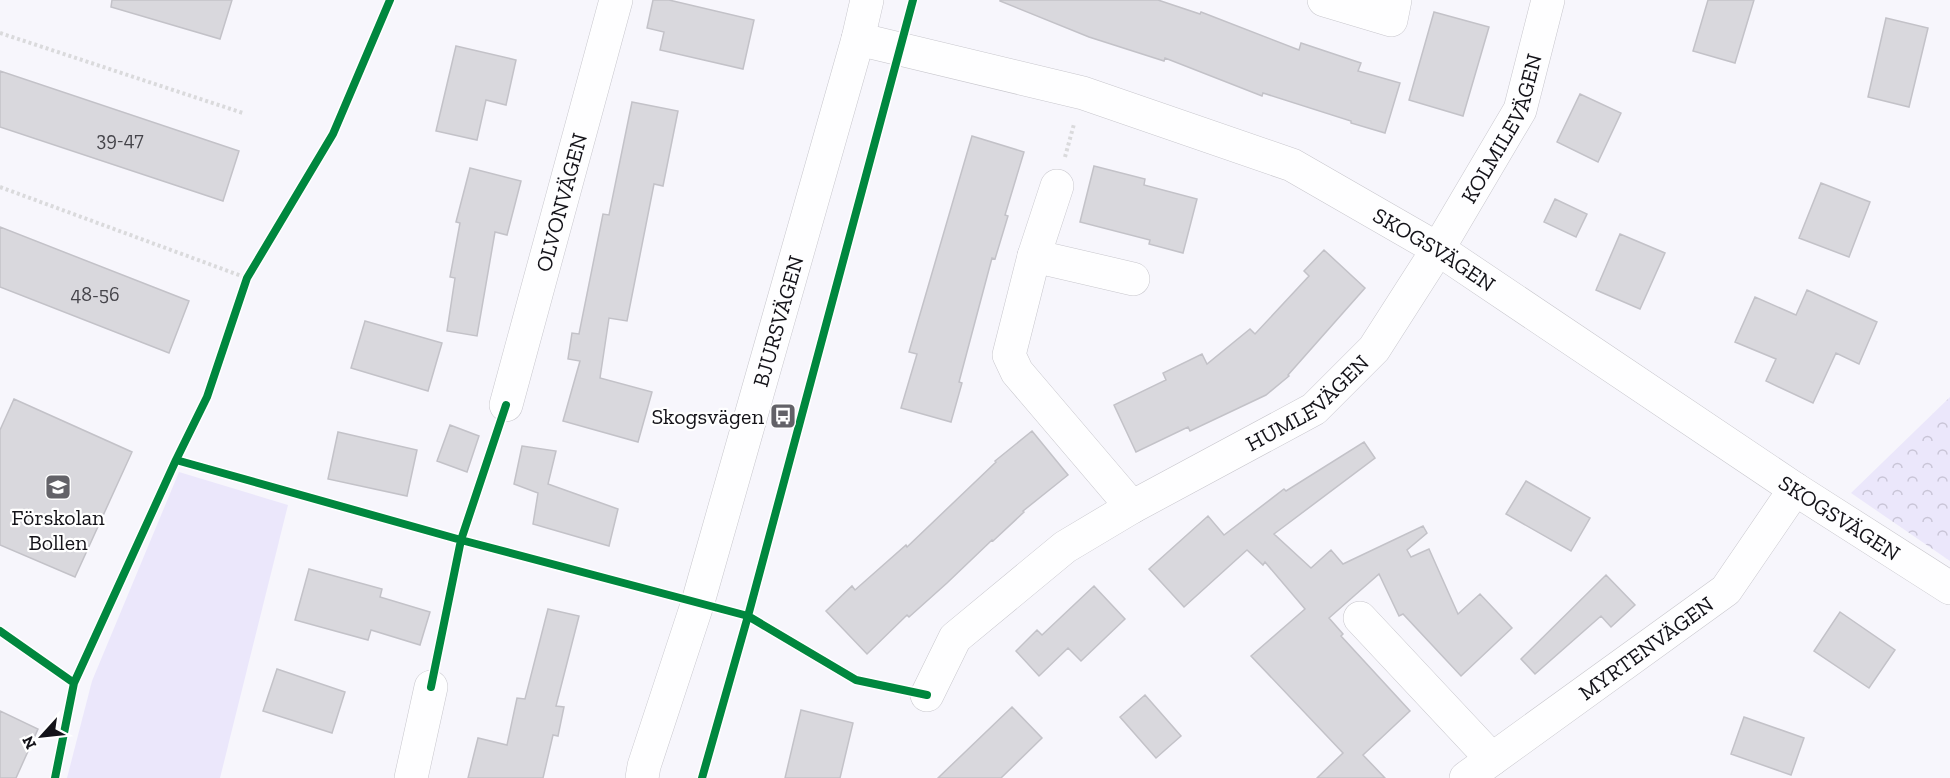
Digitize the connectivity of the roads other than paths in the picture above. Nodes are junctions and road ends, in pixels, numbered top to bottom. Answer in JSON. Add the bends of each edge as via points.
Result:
{"nodes":[{"id":1,"x":616,"y":0,"type":"edge"},
{"id":2,"x":867,"y":0,"type":"edge"},
{"id":3,"x":1324,"y":0,"type":"edge"},
{"id":4,"x":1395,"y":0,"type":"edge"},
{"id":5,"x":1548,"y":0,"type":"edge"},
{"id":6,"x":858,"y":39,"type":"junction"},
{"id":7,"x":1057,"y":186,"type":"road end"},
{"id":8,"x":1438,"y":249,"type":"junction"},
{"id":9,"x":1035,"y":256,"type":"junction"},
{"id":10,"x":1133,"y":279,"type":"dead end"},
{"id":11,"x":506,"y":405,"type":"dead end"},
{"id":12,"x":1795,"y":489,"type":"junction"},
{"id":13,"x":1132,"y":507,"type":"junction"},
{"id":14,"x":1950,"y":588,"type":"edge"},
{"id":15,"x":1360,"y":618,"type":"dead end"},
{"id":16,"x":431,"y":687,"type":"dead end"},
{"id":17,"x":927,"y":695,"type":"dead end"},
{"id":18,"x":1492,"y":759,"type":"junction"},
{"id":19,"x":411,"y":778,"type":"edge"},
{"id":20,"x":642,"y":778,"type":"edge"},
{"id":21,"x":1466,"y":778,"type":"edge"}],
"edges":[{"from":1,"to":11,"type":"street","name":"OLVONVÄGEN"},
{"from":2,"to":6,"type":"street","name":"BJURSVÄGEN"},
{"from":3,"to":4,"type":"street","via":[[1391,20]]},
{"from":5,"to":8,"type":"street","name":"KOLMILEVÄGEN","via":[[1520,110]]},
{"from":6,"to":8,"type":"street","name":"SKOGSVÄGEN","via":[[1083,93],[1292,165]]},
{"from":6,"to":20,"type":"street","name":"BJURSVÄGEN","via":[[698,602]]},
{"from":7,"to":9,"type":"street"},
{"from":8,"to":12,"type":"street","name":"SKOGSVÄGEN"},
{"from":8,"to":13,"type":"street","name":"HUMLEVÄGEN","via":[[1374,349],[1314,409]]},
{"from":9,"to":10,"type":"street"},
{"from":9,"to":13,"type":"street","via":[[1009,355],[1017,372]]},
{"from":12,"to":14,"type":"street","name":"SKOGSVÄGEN"},
{"from":12,"to":18,"type":"street","name":"MYRTENVÄGEN","via":[[1726,590]]},
{"from":13,"to":17,"type":"street","name":"HUMLEVÄGEN","via":[[1065,548],[955,638]]},
{"from":15,"to":18,"type":"street"},
{"from":16,"to":19,"type":"street"},
{"from":18,"to":21,"type":"street","name":"MYRTENVÄGEN"}]}
